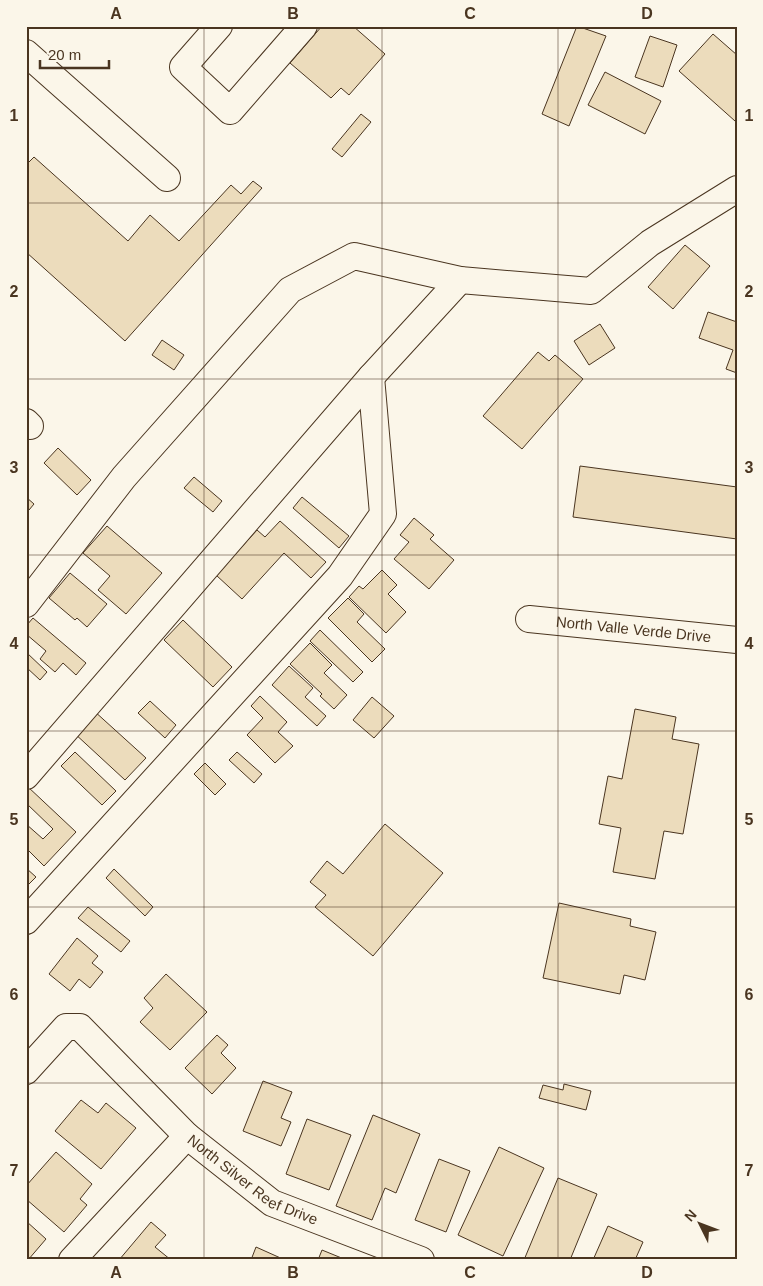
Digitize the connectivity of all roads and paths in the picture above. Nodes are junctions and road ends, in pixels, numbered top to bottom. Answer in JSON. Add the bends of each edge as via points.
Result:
{"nodes":[{"id":1,"x":219,"y":26,"type":"edge"},
{"id":2,"x":304,"y":26,"type":"edge"},
{"id":3,"x":26,"y":53,"type":"edge"},
{"id":4,"x":167,"y":178,"type":"dead end"},
{"id":5,"x":737,"y":189,"type":"edge"},
{"id":6,"x":460,"y":280,"type":"junction"},
{"id":7,"x":371,"y":377,"type":"junction"},
{"id":8,"x":26,"y":604,"type":"edge"},
{"id":9,"x":530,"y":619,"type":"dead end"},
{"id":10,"x":737,"y":640,"type":"edge"},
{"id":11,"x":26,"y":776,"type":"edge"},
{"id":12,"x":26,"y":921,"type":"edge"},
{"id":13,"x":26,"y":1071,"type":"edge"},
{"id":14,"x":187,"y":1136,"type":"junction"},
{"id":15,"x":72,"y":1260,"type":"edge"},
{"id":16,"x":421,"y":1260,"type":"edge"}],
"edges":[{"from":1,"to":2,"type":"street","via":[[182,67],[230,110]]},
{"from":3,"to":4,"type":"street"},
{"from":5,"to":6,"type":"street","via":[[650,243],[591,291]]},
{"from":6,"to":7,"type":"street"},
{"from":6,"to":8,"type":"street","via":[[354,256],[290,290],[124,477]]},
{"from":7,"to":11,"type":"street"},
{"from":7,"to":12,"type":"street","via":[[383,514],[340,576]]},
{"from":9,"to":10,"type":"street","name":"North Valle Verde Drive"},
{"from":13,"to":14,"type":"street","via":[[66,1027],[80,1027]]},
{"from":14,"to":15,"type":"street","name":"North Silver Reef Drive"},
{"from":14,"to":16,"type":"street","name":"North Silver Reef Drive","via":[[272,1203]]}]}
